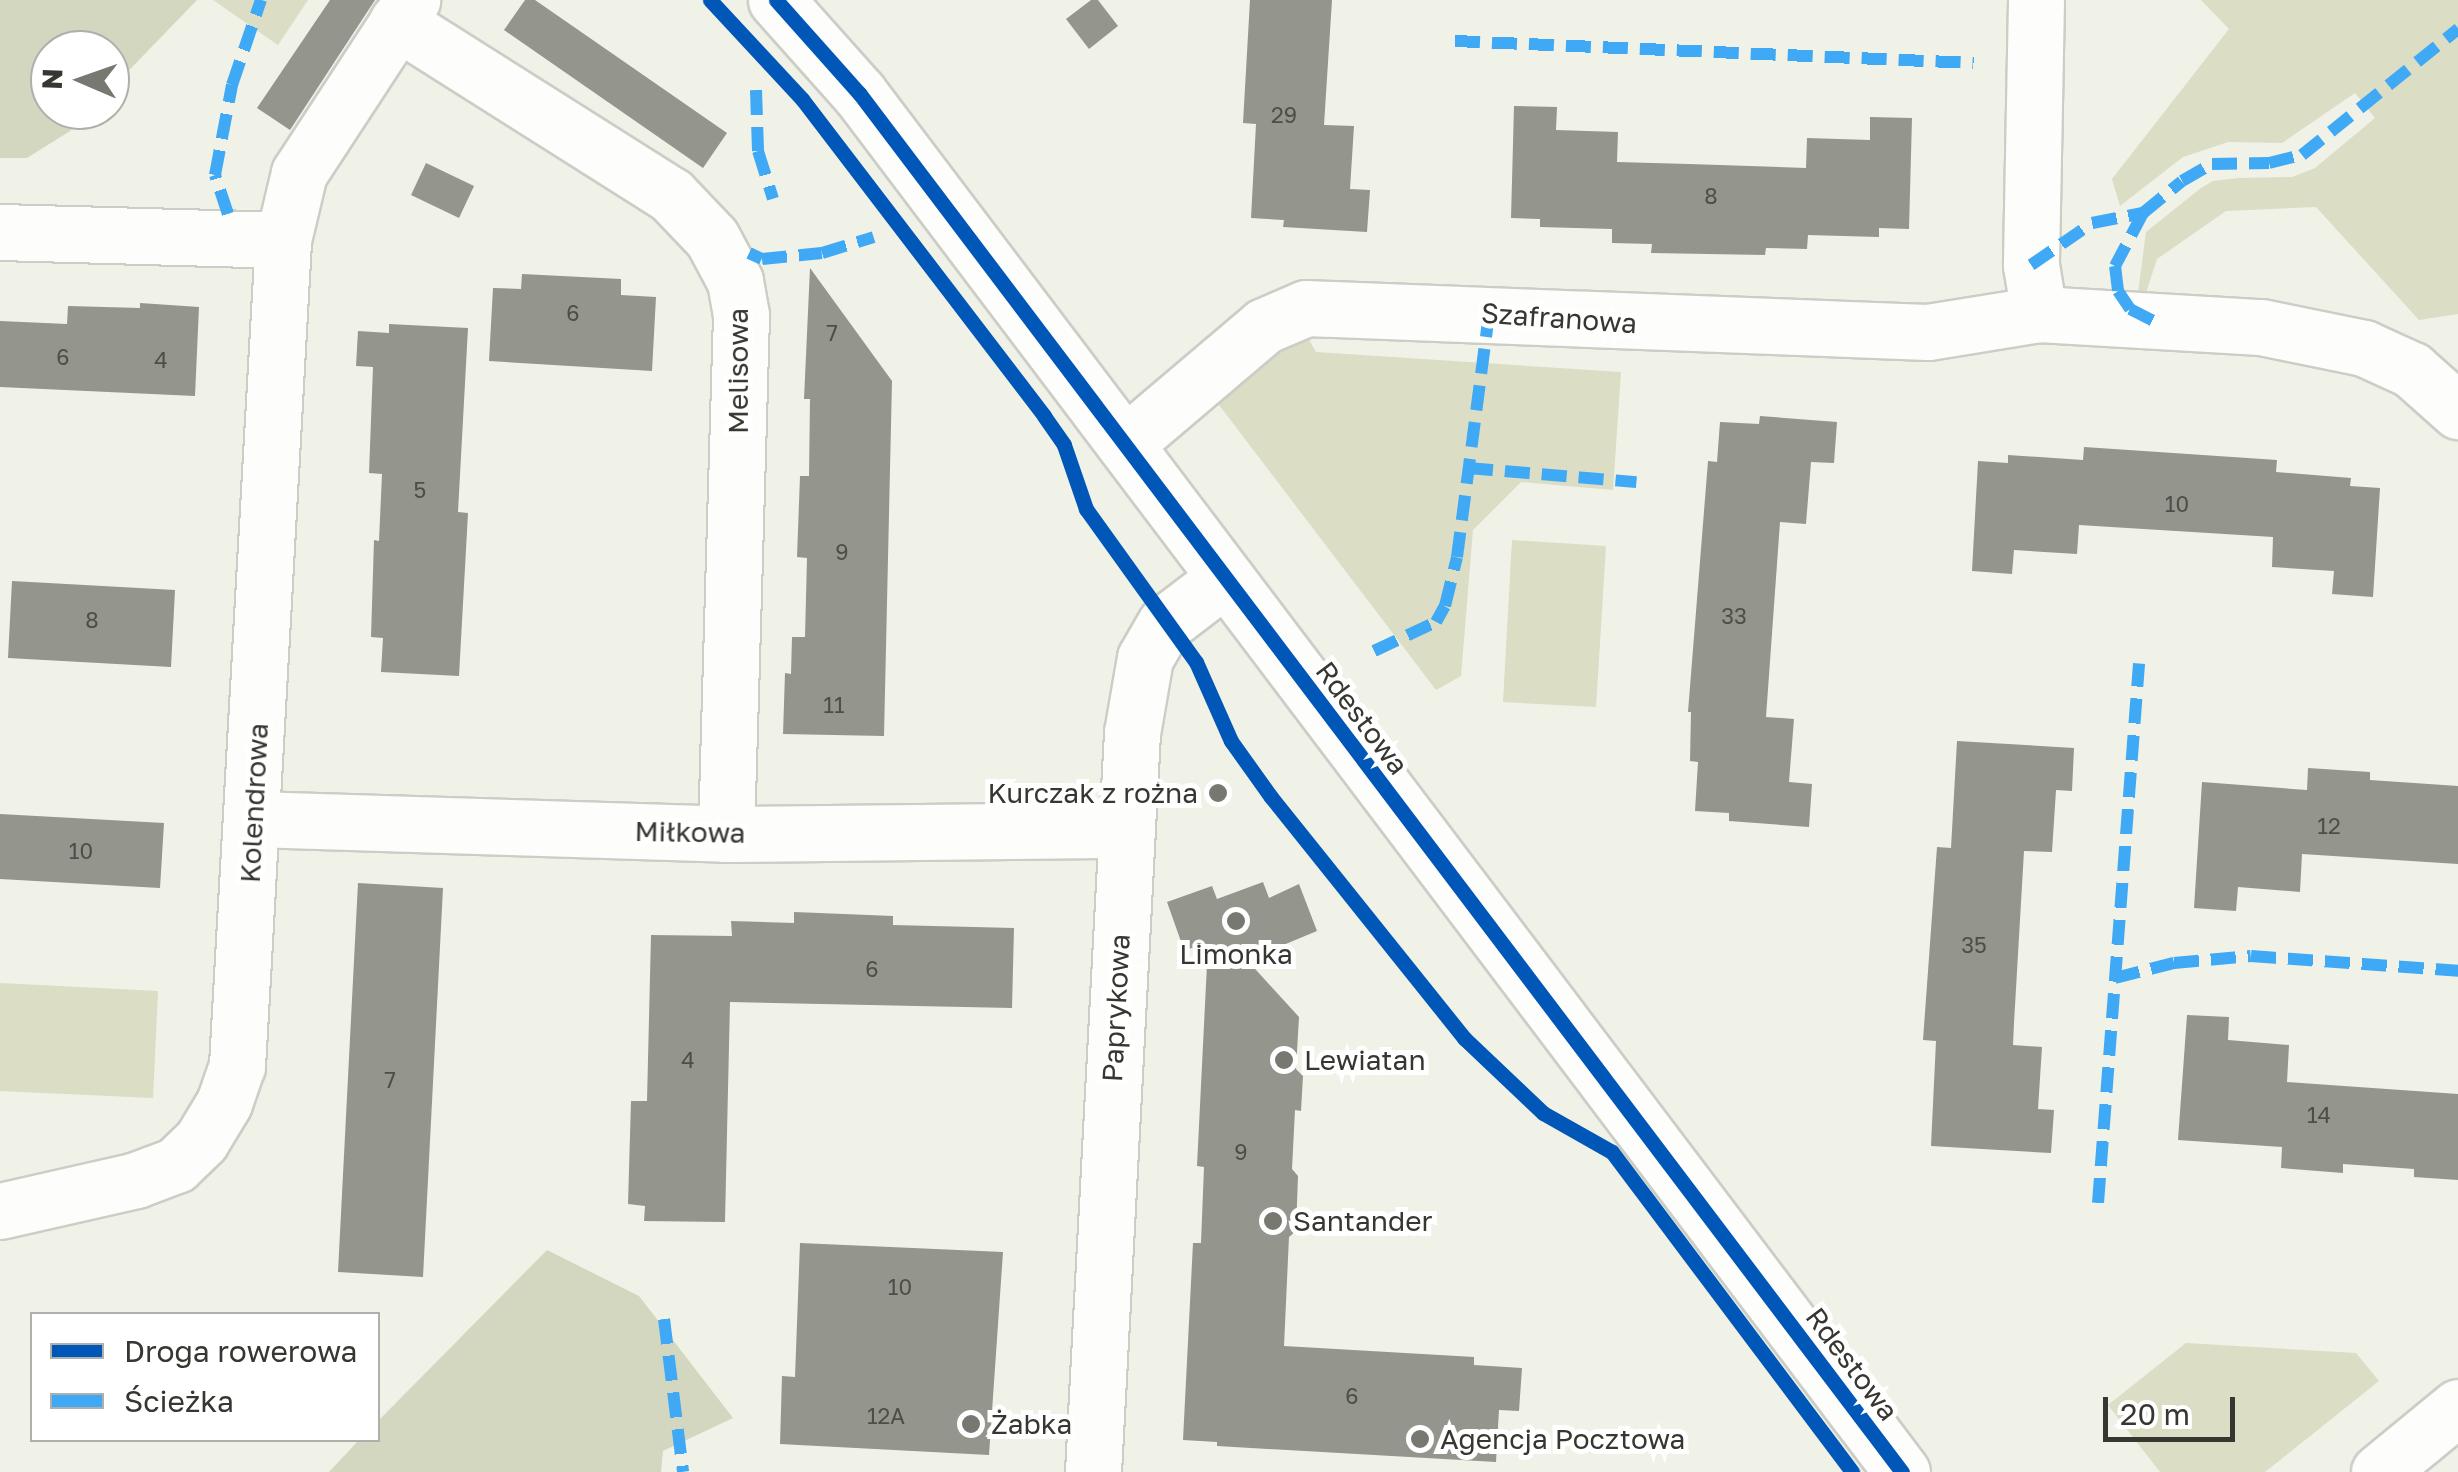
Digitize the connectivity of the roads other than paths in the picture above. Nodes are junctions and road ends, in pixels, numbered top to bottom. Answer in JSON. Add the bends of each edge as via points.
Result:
{"nodes":[{"id":1,"x":776,"y":0,"type":"edge"},
{"id":2,"x":2036,"y":0,"type":"edge"},
{"id":3,"x":405,"y":11,"type":"edge"},
{"id":4,"x":0,"y":232,"type":"edge"},
{"id":5,"x":284,"y":240,"type":"junction"},
{"id":6,"x":2038,"y":314,"type":"junction"},
{"id":7,"x":2458,"y":411,"type":"edge"},
{"id":8,"x":1125,"y":444,"type":"junction"},
{"id":9,"x":1224,"y":579,"type":"junction"},
{"id":10,"x":254,"y":819,"type":"junction"},
{"id":11,"x":1126,"y":830,"type":"junction"},
{"id":12,"x":726,"y":834,"type":"junction"},
{"id":13,"x":0,"y":1210,"type":"edge"},
{"id":14,"x":2458,"y":1407,"type":"edge"},
{"id":15,"x":1093,"y":1472,"type":"edge"},
{"id":16,"x":1902,"y":1472,"type":"edge"},
{"id":17,"x":2379,"y":1472,"type":"edge"}],
"edges":[{"from":1,"to":8,"type":"street","name":"Rdestowa","via":[[859,93]]},
{"from":2,"to":6,"type":"street","via":[[2030,265]]},
{"from":3,"to":5,"type":"street","name":"Kolendrowa","via":[[299,173]]},
{"from":3,"to":12,"type":"street","name":"Melisowa","via":[[671,195],[712,238],[735,281],[742,315]]},
{"from":4,"to":5,"type":"street"},
{"from":5,"to":10,"type":"street","name":"Kolendrowa"},
{"from":6,"to":7,"type":"street","name":"Szafranowa","via":[[2261,327],[2364,348],[2412,370]]},
{"from":6,"to":8,"type":"street","name":"Szafranowa","via":[[1928,332],[1306,308],[1264,326]]},
{"from":8,"to":9,"type":"street","name":"Rdestowa"},
{"from":9,"to":11,"type":"street","name":"Paprykowa","via":[[1165,624],[1145,658]]},
{"from":9,"to":16,"type":"street","name":"Rdestowa"},
{"from":10,"to":12,"type":"street","name":"Miłkowa"},
{"from":10,"to":13,"type":"street","name":"Kolendrowa","via":[[238,1066],[201,1141],[176,1164],[136,1180]]},
{"from":11,"to":12,"type":"street","name":"Miłkowa"},
{"from":11,"to":15,"type":"street","name":"Paprykowa"},
{"from":14,"to":17,"type":"street"}]}
